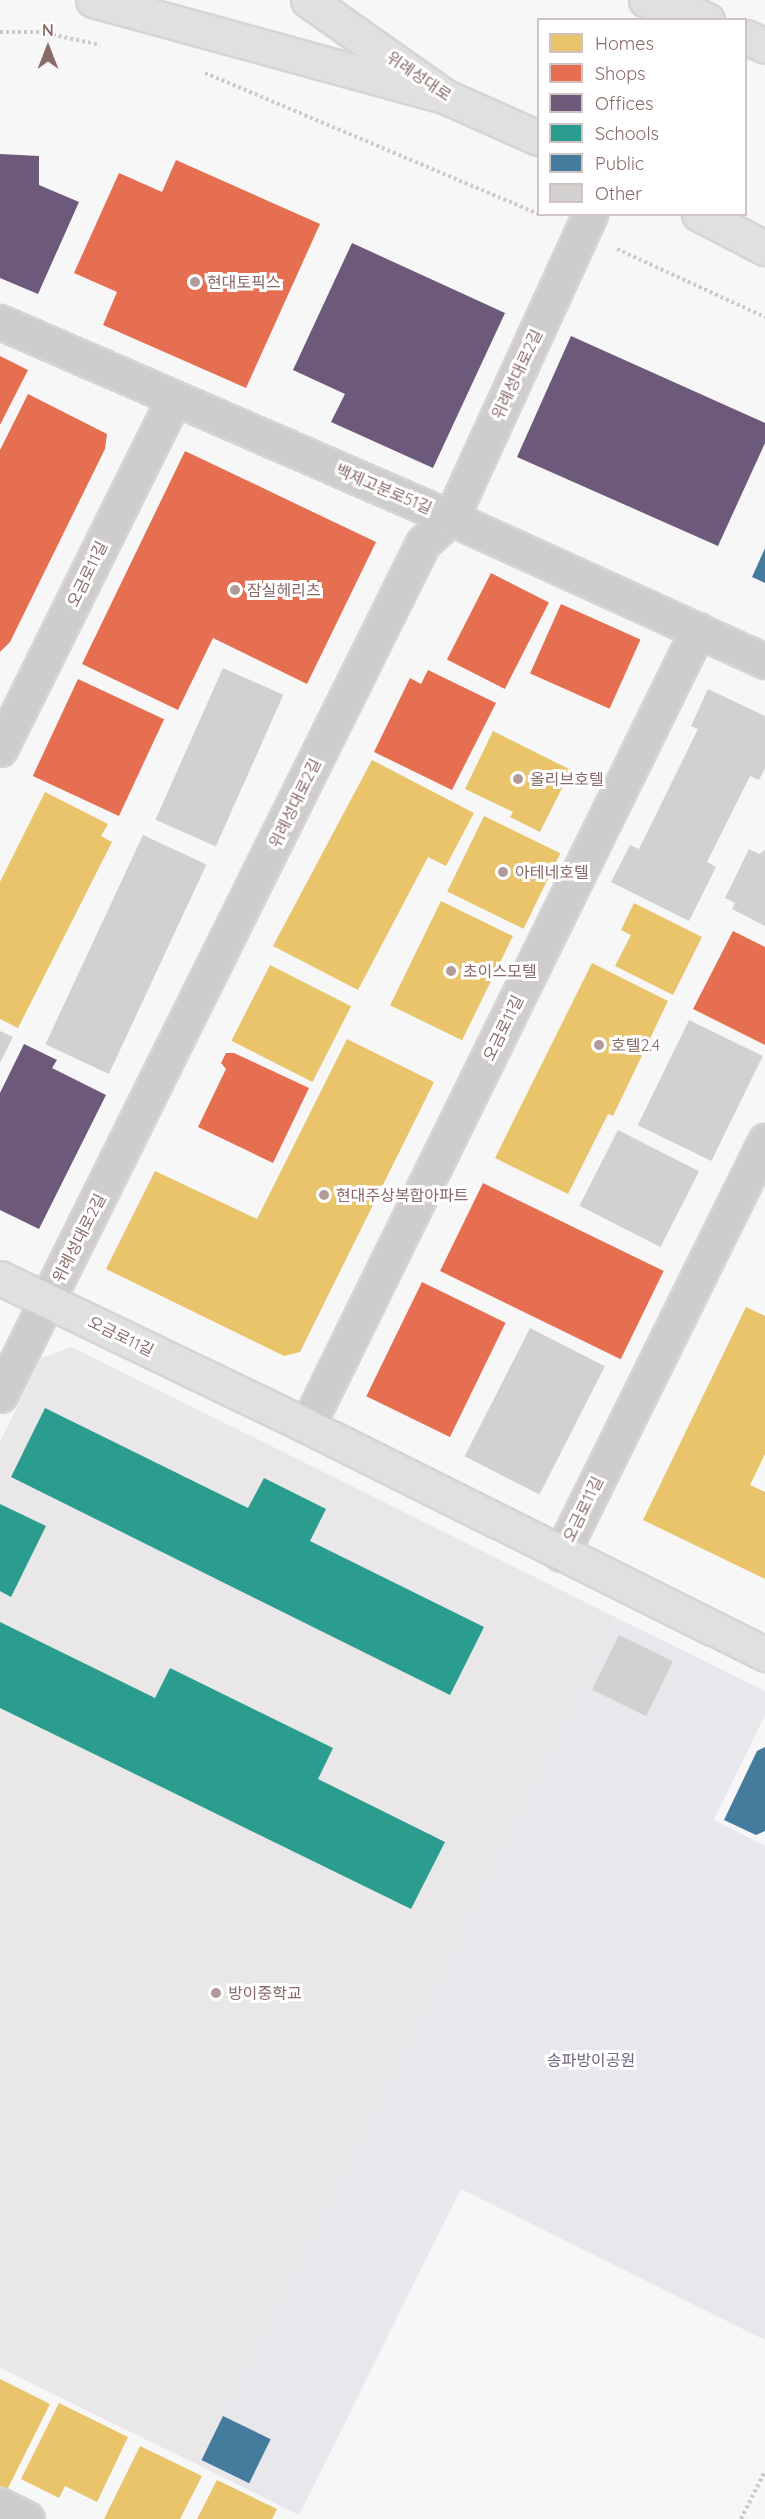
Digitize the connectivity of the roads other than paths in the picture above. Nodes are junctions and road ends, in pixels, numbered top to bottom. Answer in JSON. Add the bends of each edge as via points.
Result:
{"nodes":[{"id":1,"x":93,"y":0,"type":"edge"},
{"id":2,"x":308,"y":0,"type":"edge"},
{"id":3,"x":646,"y":0,"type":"edge"},
{"id":4,"x":684,"y":9,"type":"edge"},
{"id":5,"x":747,"y":37,"type":"edge"},
{"id":6,"x":765,"y":46,"type":"edge"},
{"id":7,"x":444,"y":96,"type":"junction"},
{"id":8,"x":537,"y":138,"type":"edge"},
{"id":9,"x":703,"y":216,"type":"edge"},
{"id":10,"x":586,"y":223,"type":"edge"},
{"id":11,"x":765,"y":248,"type":"edge"},
{"id":12,"x":0,"y":322,"type":"edge"},
{"id":13,"x":174,"y":399,"type":"junction"},
{"id":14,"x":451,"y":518,"type":"junction"},
{"id":15,"x":698,"y":630,"type":"junction"},
{"id":16,"x":765,"y":661,"type":"edge"},
{"id":17,"x":0,"y":749,"type":"edge"},
{"id":18,"x":765,"y":1141,"type":"edge"},
{"id":19,"x":0,"y":1278,"type":"edge"},
{"id":20,"x":46,"y":1300,"type":"junction"},
{"id":21,"x":0,"y":1395,"type":"edge"},
{"id":22,"x":308,"y":1426,"type":"junction"},
{"id":23,"x":561,"y":1554,"type":"junction"},
{"id":24,"x":765,"y":1654,"type":"edge"},
{"id":25,"x":0,"y":2505,"type":"edge"},
{"id":26,"x":27,"y":2519,"type":"edge"}],
"edges":[{"from":1,"to":7,"type":"street"},
{"from":2,"to":7,"type":"street","name":"위례성대로"},
{"from":3,"to":4,"type":"street"},
{"from":5,"to":6,"type":"street"},
{"from":7,"to":8,"type":"street","name":"위례성대로"},
{"from":9,"to":11,"type":"street"},
{"from":10,"to":14,"type":"street","name":"위례성대로2길"},
{"from":12,"to":13,"type":"street","name":"백제고분로51길"},
{"from":13,"to":14,"type":"street","name":"백제고분로51길"},
{"from":13,"to":17,"type":"street","name":"오금로11길"},
{"from":14,"to":15,"type":"street","name":"백제고분로51길"},
{"from":14,"to":20,"type":"street","name":"위례성대로2길","via":[[423,543]]},
{"from":15,"to":16,"type":"street","name":"백제고분로51길"},
{"from":15,"to":22,"type":"street","name":"오금로11길"},
{"from":18,"to":23,"type":"street","name":"오금로11길"},
{"from":19,"to":20,"type":"street","name":"오금로11길"},
{"from":20,"to":21,"type":"street","name":"위례성대로2길"},
{"from":20,"to":22,"type":"street","name":"오금로11길"},
{"from":22,"to":23,"type":"street","name":"오금로11길"},
{"from":23,"to":24,"type":"street","name":"오금로11길"},
{"from":25,"to":26,"type":"street"}]}
